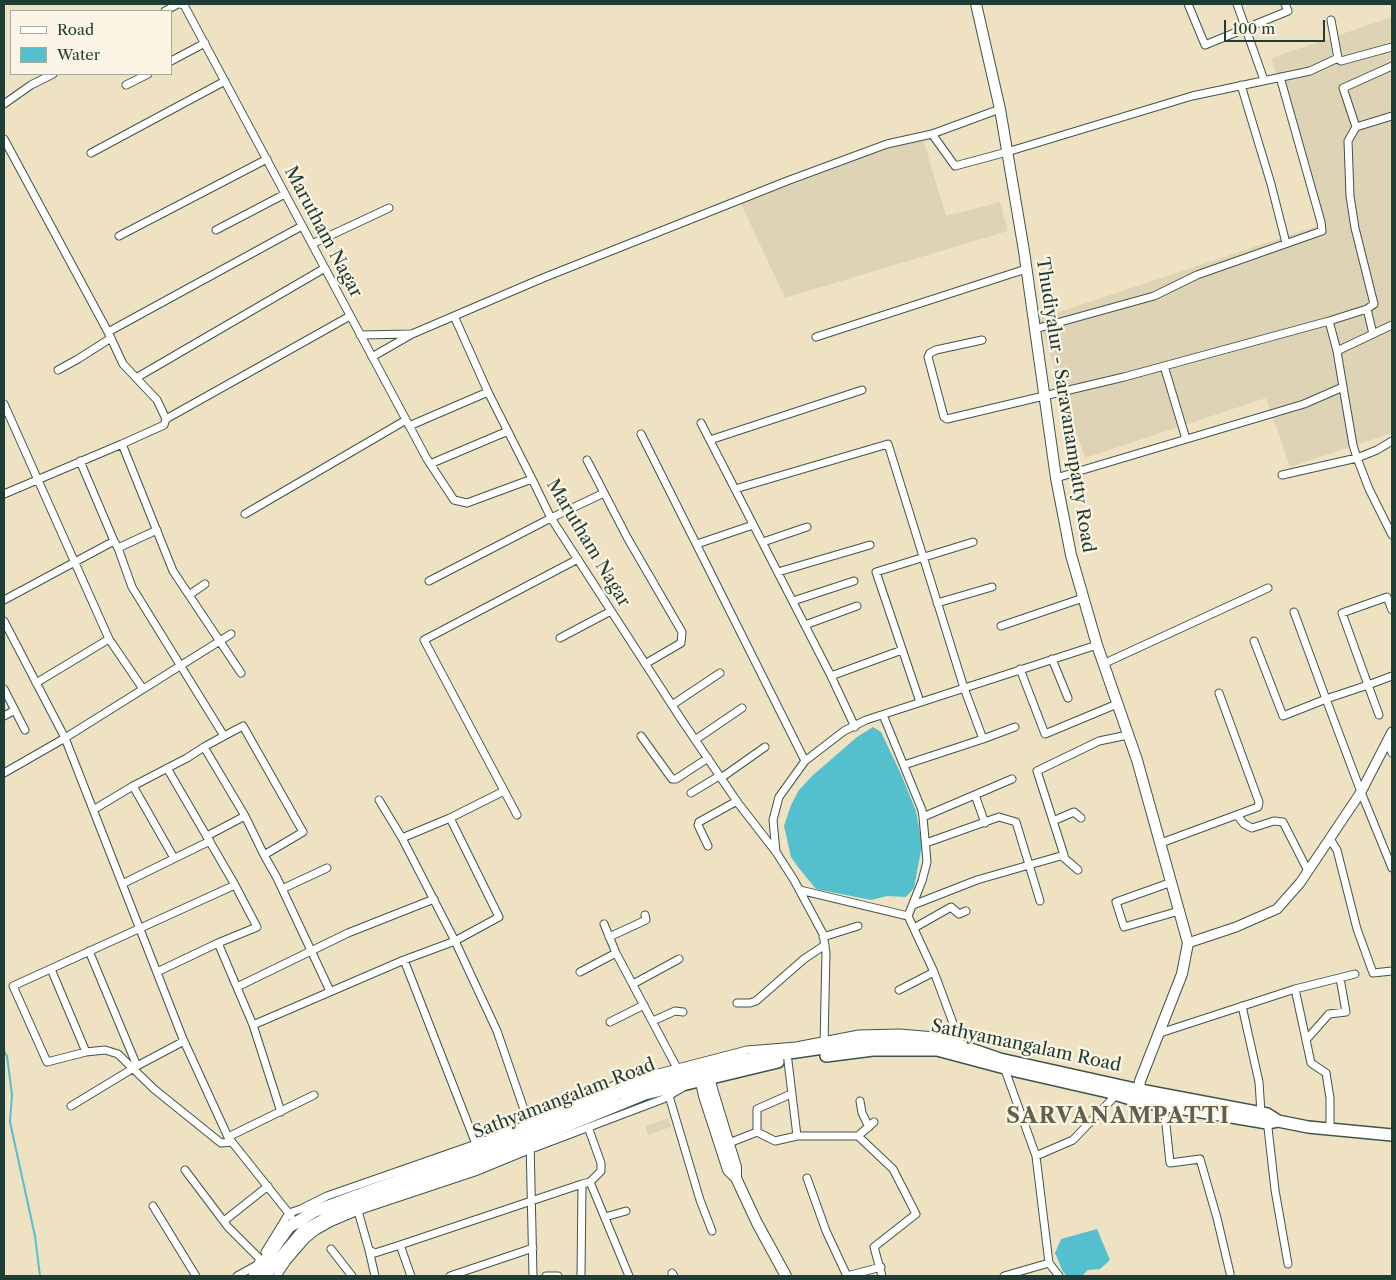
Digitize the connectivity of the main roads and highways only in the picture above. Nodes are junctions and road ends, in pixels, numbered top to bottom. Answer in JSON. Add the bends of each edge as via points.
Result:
{"nodes":[{"id":1,"x":976,"y":4,"type":"edge"},
{"id":2,"x":702,"y":1075,"type":"junction"},
{"id":3,"x":1138,"y":1095,"type":"junction"},
{"id":4,"x":1268,"y":1117,"type":"junction"},
{"id":5,"x":1392,"y":1135,"type":"edge"},
{"id":6,"x":736,"y":1178,"type":"junction"},
{"id":7,"x":296,"y":1222,"type":"junction"},
{"id":8,"x":254,"y":1276,"type":"edge"},
{"id":9,"x":266,"y":1276,"type":"edge"},
{"id":10,"x":786,"y":1276,"type":"edge"}],
"edges":[{"from":1,"to":3,"type":"main road","name":"Thudiyalur - Saravanampatty Road","via":[[1000,109],[1056,478],[1071,555],[1161,843],[1188,942],[1182,974],[1140,1080]]},
{"from":2,"to":3,"type":"highway","via":[[873,1050],[937,1050],[1117,1094]]},
{"from":2,"to":3,"type":"highway","name":"Sathyamangalam Road","via":[[742,1060],[824,1044],[928,1040],[960,1042],[1000,1058]]},
{"from":2,"to":6,"type":"main road","via":[[728,1170]]},
{"from":2,"to":6,"type":"main road","via":[[712,1089],[736,1166]]},
{"from":2,"to":7,"type":"highway","name":"Sathyamangalam Road","via":[[644,1084],[530,1136],[315,1211]]},
{"from":3,"to":4,"type":"highway","name":"Sathyamangalam Road"},
{"from":3,"to":4,"type":"highway","via":[[1164,1106]]},
{"from":4,"to":5,"type":"highway","name":"Sathyamangalam Road","via":[[1308,1127]]},
{"from":6,"to":10,"type":"main road"},
{"from":7,"to":8,"type":"highway","name":"Sathyamangalam Road","via":[[288,1227]]},
{"from":7,"to":9,"type":"highway"}]}
